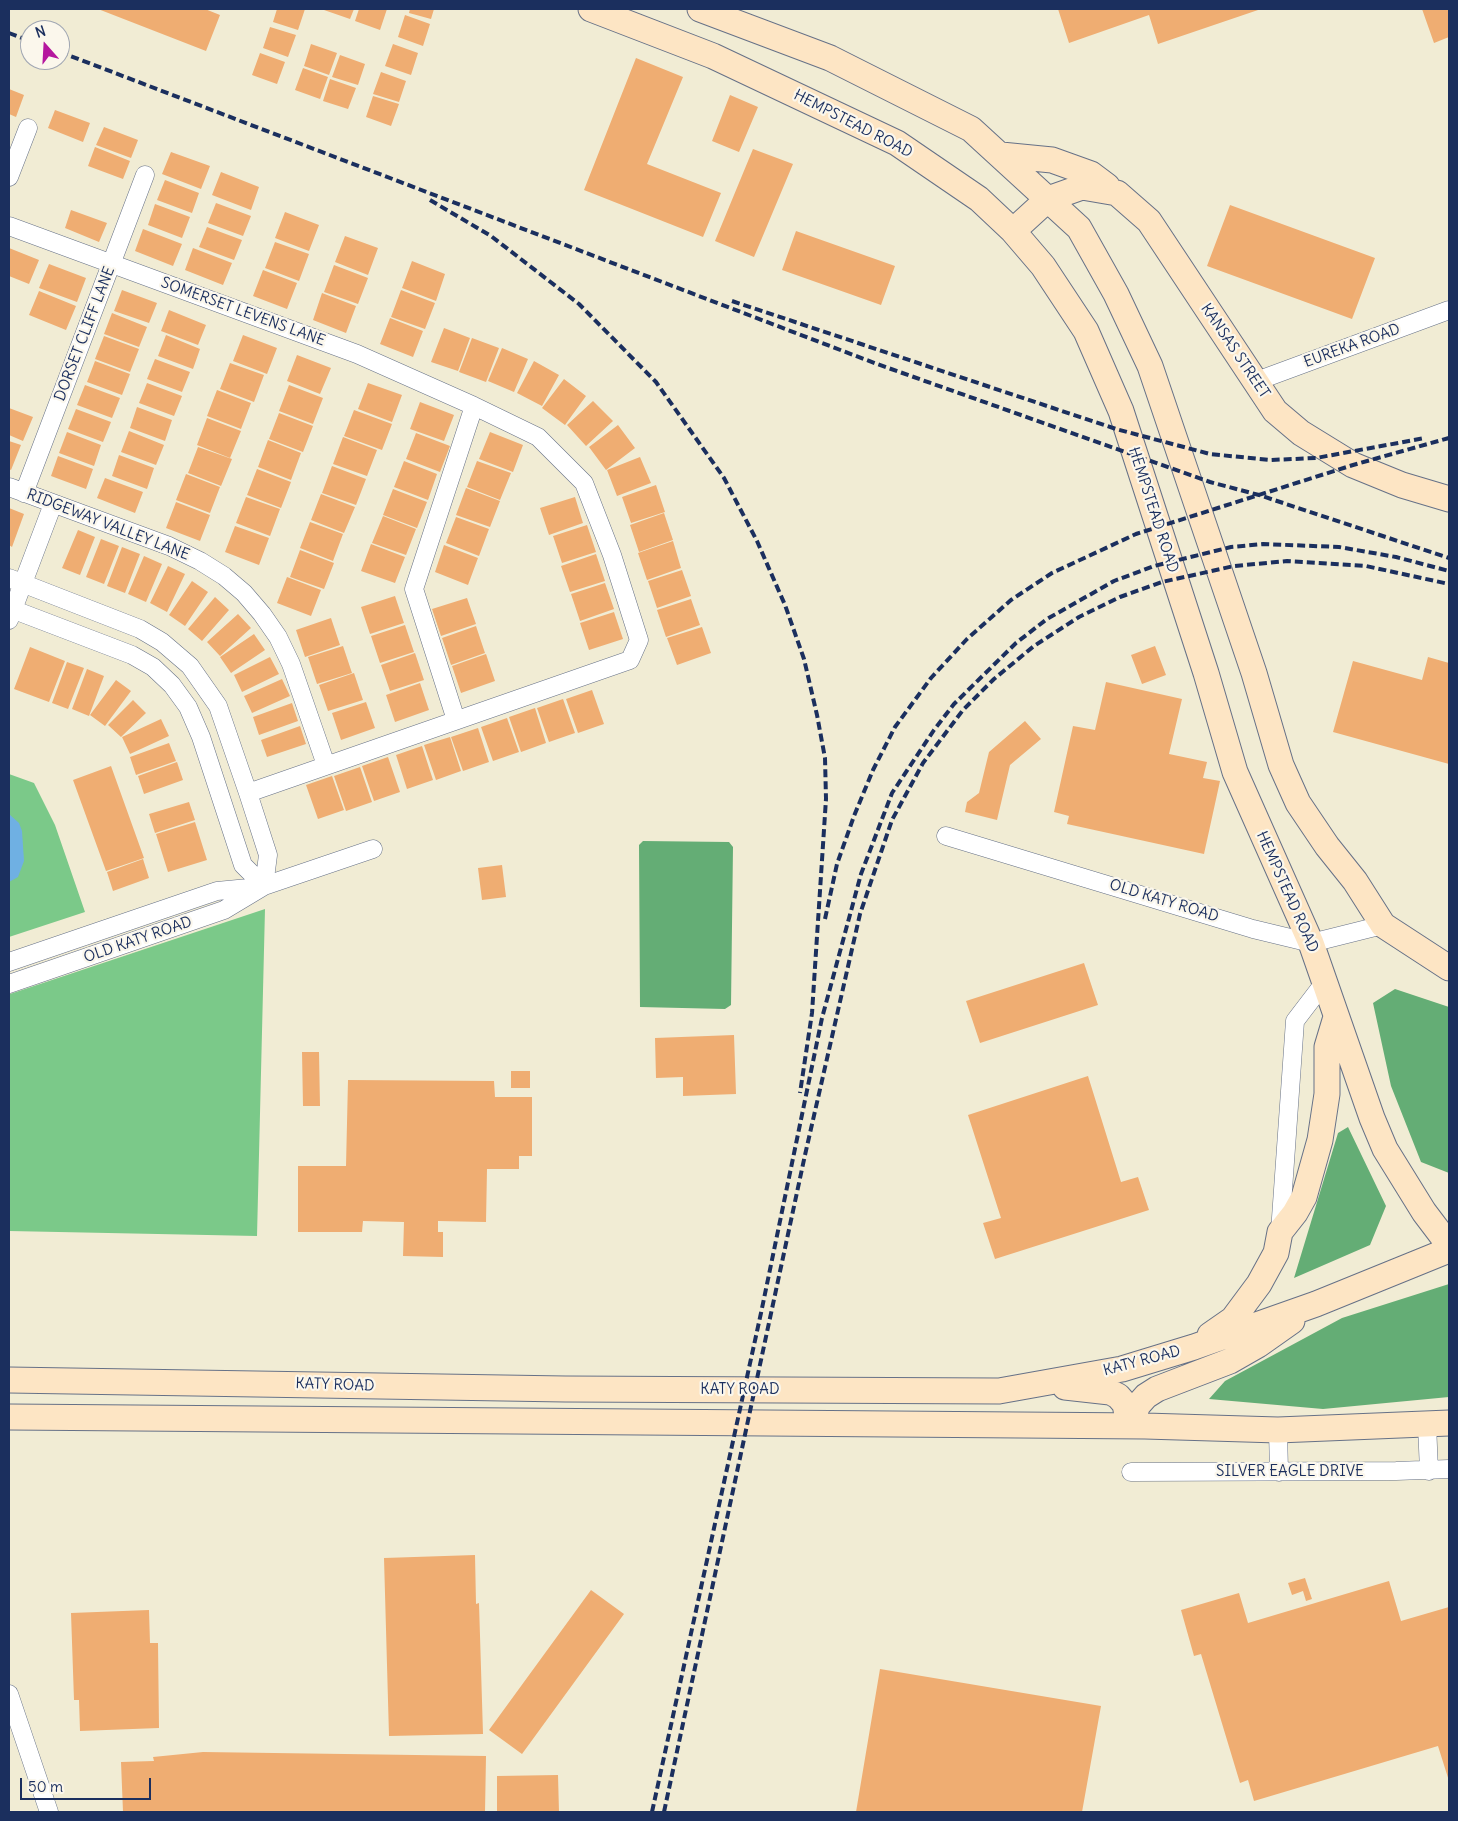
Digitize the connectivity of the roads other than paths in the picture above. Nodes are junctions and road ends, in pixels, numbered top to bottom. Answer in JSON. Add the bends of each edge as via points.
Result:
{"nodes":[{"id":1,"x":591,"y":9,"type":"edge"},
{"id":2,"x":700,"y":9,"type":"edge"},
{"id":3,"x":28,"y":128,"type":"dead end"},
{"id":4,"x":1001,"y":155,"type":"junction"},
{"id":5,"x":145,"y":175,"type":"dead end"},
{"id":6,"x":9,"y":177,"type":"edge"},
{"id":7,"x":1117,"y":194,"type":"junction"},
{"id":8,"x":1048,"y":198,"type":"junction"},
{"id":9,"x":9,"y":226,"type":"edge"},
{"id":10,"x":1013,"y":230,"type":"junction"},
{"id":11,"x":111,"y":264,"type":"junction"},
{"id":12,"x":1449,"y":310,"type":"edge"},
{"id":13,"x":1254,"y":382,"type":"junction"},
{"id":14,"x":474,"y":406,"type":"junction"},
{"id":15,"x":17,"y":490,"type":"edge"},
{"id":16,"x":1449,"y":499,"type":"edge"},
{"id":17,"x":53,"y":504,"type":"junction"},
{"id":18,"x":16,"y":581,"type":"edge"},
{"id":19,"x":10,"y":612,"type":"edge"},
{"id":20,"x":456,"y":720,"type":"junction"},
{"id":21,"x":326,"y":765,"type":"junction"},
{"id":22,"x":242,"y":773,"type":"junction"},
{"id":23,"x":216,"y":781,"type":"junction"},
{"id":24,"x":248,"y":793,"type":"junction"},
{"id":25,"x":946,"y":836,"type":"dead end"},
{"id":26,"x":372,"y":849,"type":"dead end"},
{"id":27,"x":264,"y":886,"type":"junction"},
{"id":28,"x":1383,"y":925,"type":"junction"},
{"id":29,"x":1311,"y":943,"type":"junction"},
{"id":30,"x":9,"y":962,"type":"edge"},
{"id":31,"x":1449,"y":968,"type":"edge"},
{"id":32,"x":1324,"y":983,"type":"junction"},
{"id":33,"x":9,"y":984,"type":"edge"},
{"id":34,"x":1336,"y":1017,"type":"junction"},
{"id":35,"x":1280,"y":1232,"type":"junction"},
{"id":36,"x":1449,"y":1245,"type":"edge"},
{"id":37,"x":1449,"y":1250,"type":"edge"},
{"id":38,"x":1316,"y":1304,"type":"junction"},
{"id":39,"x":1194,"y":1347,"type":"junction"},
{"id":40,"x":15,"y":1380,"type":"edge"},
{"id":41,"x":283,"y":1383,"type":"junction"},
{"id":42,"x":1042,"y":1384,"type":"junction"},
{"id":43,"x":16,"y":1417,"type":"edge"},
{"id":44,"x":289,"y":1420,"type":"junction"},
{"id":45,"x":1438,"y":1424,"type":"edge"},
{"id":46,"x":1129,"y":1426,"type":"junction"},
{"id":47,"x":1278,"y":1430,"type":"junction"},
{"id":48,"x":1449,"y":1469,"type":"edge"},
{"id":49,"x":1429,"y":1471,"type":"junction"},
{"id":50,"x":1131,"y":1472,"type":"dead end"},
{"id":51,"x":1279,"y":1472,"type":"junction"},
{"id":52,"x":9,"y":1694,"type":"edge"},
{"id":53,"x":49,"y":1812,"type":"edge"}],
"edges":[{"from":1,"to":10,"type":"main road","name":"HEMPSTEAD ROAD","via":[[713,56],[898,143],[980,199]]},
{"from":2,"to":4,"type":"main road","via":[[830,58],[971,129]]},
{"from":3,"to":6,"type":"street"},
{"from":4,"to":7,"type":"main road","via":[[1052,160],[1091,174]]},
{"from":4,"to":8,"type":"main road"},
{"from":5,"to":11,"type":"street","name":"DORSET CLIFF LANE"},
{"from":7,"to":8,"type":"main road","name":"KANSAS STREET","via":[[1082,187]]},
{"from":7,"to":13,"type":"main road","name":"KANSAS STREET","via":[[1149,222]]},
{"from":8,"to":10,"type":"main road"},
{"from":8,"to":28,"type":"main road","via":[[1079,228],[1116,294],[1150,366],[1254,673],[1281,765],[1298,803]]},
{"from":9,"to":11,"type":"street","name":"SOMERSET LEVENS LANE"},
{"from":10,"to":29,"type":"main road","name":"HEMPSTEAD ROAD","via":[[1043,266],[1086,331],[1121,411],[1235,772]]},
{"from":11,"to":14,"type":"street","name":"SOMERSET LEVENS LANE","via":[[357,354]]},
{"from":11,"to":15,"type":"street","name":"DORSET CLIFF LANE"},
{"from":12,"to":13,"type":"street","name":"EUREKA ROAD"},
{"from":13,"to":16,"type":"main road","name":"KANSAS STREET","via":[[1275,411],[1301,433],[1353,465]]},
{"from":14,"to":20,"type":"street","via":[[414,589]]},
{"from":14,"to":20,"type":"street","name":"SOMERSET LEVENS LANE","via":[[538,437],[584,483],[640,640],[630,660]]},
{"from":15,"to":17,"type":"street","name":"RIDGEWAY VALLEY LANE"},
{"from":17,"to":18,"type":"street"},
{"from":17,"to":21,"type":"street","name":"RIDGEWAY VALLEY LANE","via":[[169,546],[224,576],[244,593],[267,622],[290,664]]},
{"from":18,"to":19,"type":"street"},
{"from":18,"to":22,"type":"street","via":[[127,623],[167,646],[190,666],[213,696]]},
{"from":19,"to":23,"type":"street","via":[[119,649],[153,667],[188,707]]},
{"from":20,"to":21,"type":"street","name":"SOMERSET LEVENS LANE"},
{"from":21,"to":24,"type":"street","name":"SOMERSET LEVENS LANE"},
{"from":22,"to":23,"type":"street"},
{"from":22,"to":24,"type":"street"},
{"from":23,"to":27,"type":"street","via":[[243,865]]},
{"from":24,"to":27,"type":"street","via":[[268,855]]},
{"from":25,"to":29,"type":"street","name":"OLD KATY ROAD","via":[[1253,929]]},
{"from":26,"to":27,"type":"street","name":"OLD KATY ROAD"},
{"from":27,"to":30,"type":"street","name":"OLD KATY ROAD","via":[[217,891]]},
{"from":27,"to":33,"type":"street","name":"OLD KATY ROAD","via":[[224,910]]},
{"from":28,"to":29,"type":"street","name":"OLD KATY ROAD"},
{"from":28,"to":31,"type":"main road"},
{"from":29,"to":32,"type":"main road","name":"HEMPSTEAD ROAD"},
{"from":32,"to":34,"type":"main road","name":"HEMPSTEAD ROAD"},
{"from":32,"to":35,"type":"street","via":[[1295,1021]]},
{"from":34,"to":35,"type":"main road","via":[[1327,1047],[1327,1094],[1316,1156],[1304,1197]]},
{"from":34,"to":36,"type":"main road","name":"HEMPSTEAD ROAD","via":[[1385,1148],[1424,1212]]},
{"from":35,"to":39,"type":"main road","via":[[1276,1253],[1248,1298],[1232,1319]]},
{"from":37,"to":38,"type":"main road","name":"KATY ROAD"},
{"from":38,"to":39,"type":"main road","name":"KATY ROAD"},
{"from":38,"to":46,"type":"main road","via":[[1237,1357],[1146,1396],[1138,1405]]},
{"from":39,"to":42,"type":"main road","name":"KATY ROAD","via":[[1122,1368]]},
{"from":40,"to":41,"type":"main road","name":"KATY ROAD"},
{"from":40,"to":43,"type":"main road"},
{"from":41,"to":42,"type":"main road","name":"KATY ROAD","via":[[565,1389],[989,1391]]},
{"from":41,"to":44,"type":"main road"},
{"from":42,"to":46,"type":"main road","via":[[1110,1392],[1125,1404]]},
{"from":43,"to":44,"type":"main road"},
{"from":44,"to":46,"type":"main road"},
{"from":45,"to":47,"type":"main road"},
{"from":45,"to":49,"type":"street"},
{"from":46,"to":47,"type":"main road"},
{"from":47,"to":51,"type":"street"},
{"from":48,"to":49,"type":"street","name":"SILVER EAGLE DRIVE"},
{"from":49,"to":51,"type":"street","name":"SILVER EAGLE DRIVE"},
{"from":50,"to":51,"type":"street","name":"SILVER EAGLE DRIVE"},
{"from":52,"to":53,"type":"street"}]}
